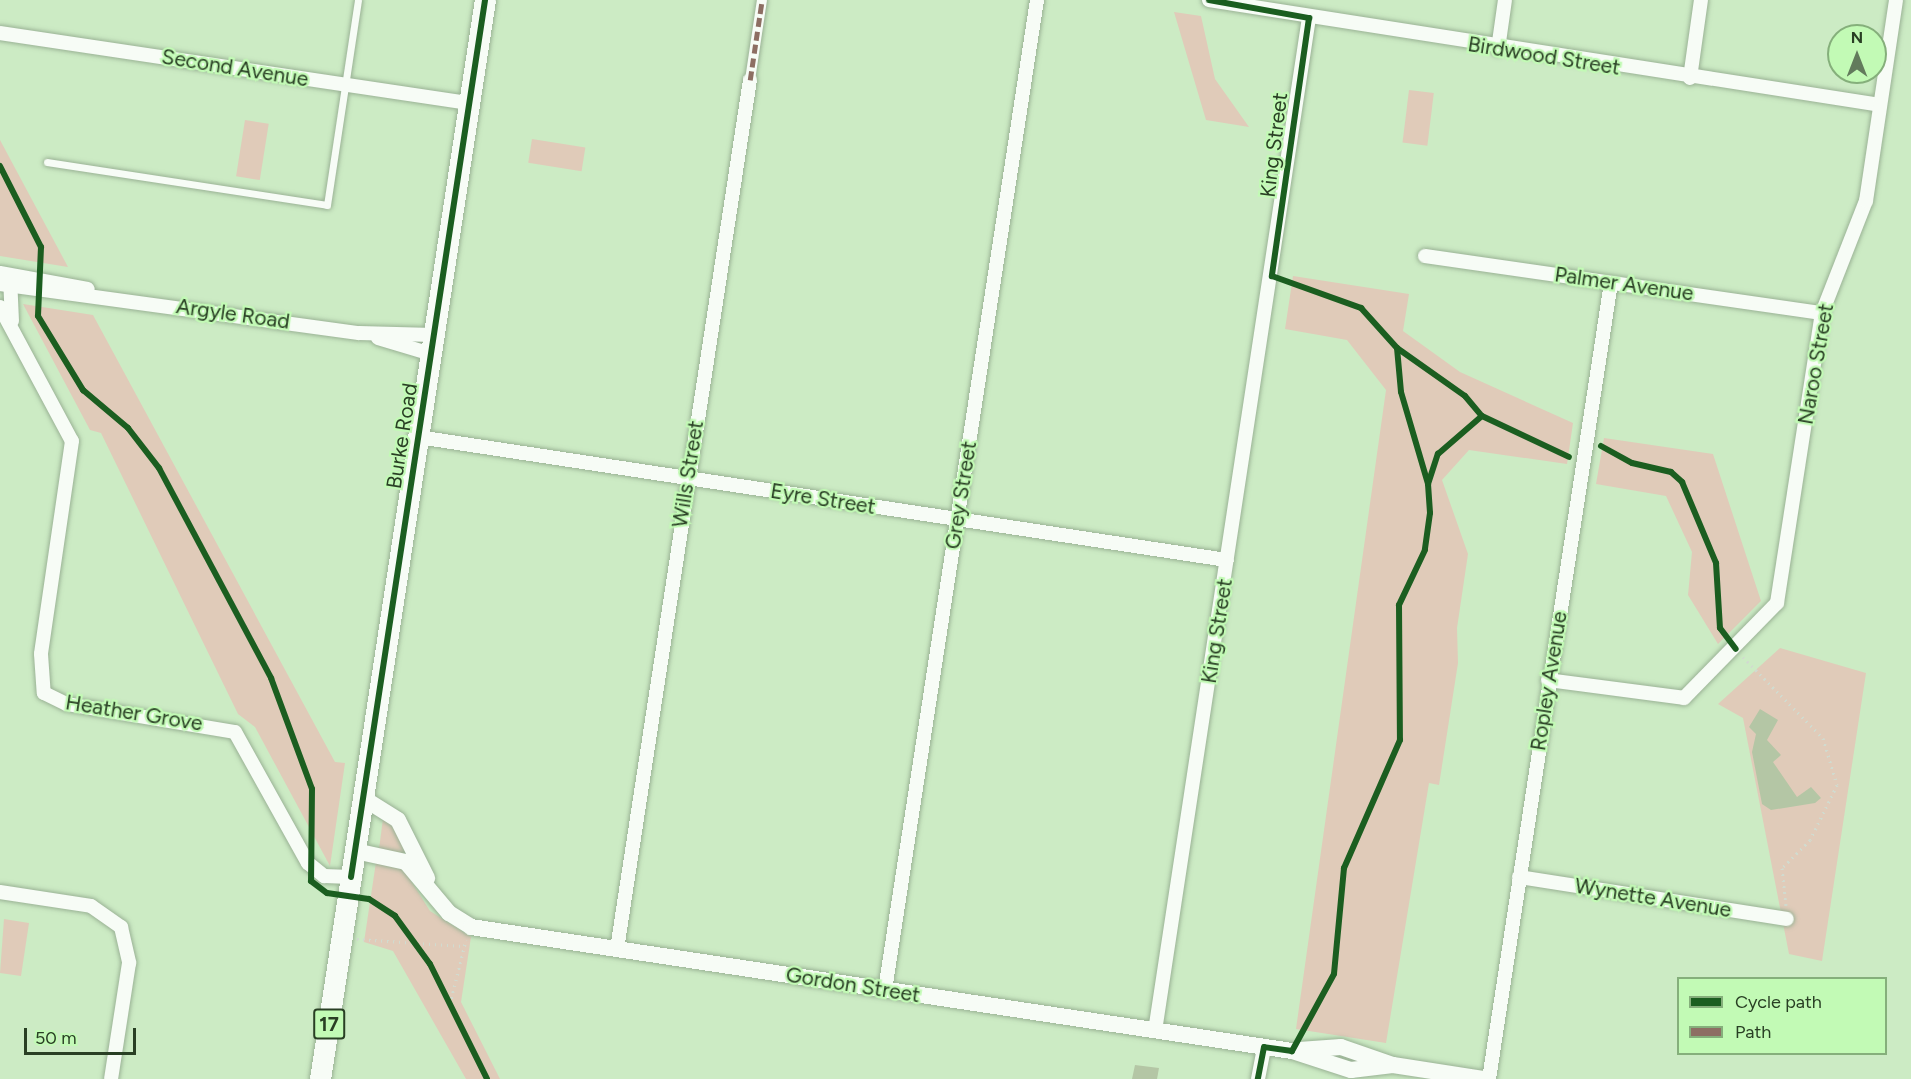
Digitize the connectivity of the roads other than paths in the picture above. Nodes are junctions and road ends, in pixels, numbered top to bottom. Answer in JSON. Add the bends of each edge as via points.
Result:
{"nodes":[{"id":1,"x":358,"y":0,"type":"edge"},
{"id":2,"x":485,"y":0,"type":"edge"},
{"id":3,"x":762,"y":0,"type":"edge"},
{"id":4,"x":1037,"y":0,"type":"edge"},
{"id":5,"x":1209,"y":0,"type":"edge"},
{"id":6,"x":1505,"y":0,"type":"edge"},
{"id":7,"x":1701,"y":0,"type":"edge"},
{"id":8,"x":1896,"y":0,"type":"edge"},
{"id":9,"x":1309,"y":18,"type":"junction"},
{"id":10,"x":0,"y":33,"type":"edge"},
{"id":11,"x":1498,"y":49,"type":"junction"},
{"id":12,"x":1690,"y":78,"type":"junction"},
{"id":13,"x":750,"y":80,"type":"joint"},
{"id":14,"x":345,"y":85,"type":"junction"},
{"id":15,"x":469,"y":103,"type":"junction"},
{"id":16,"x":1880,"y":105,"type":"junction"},
{"id":17,"x":47,"y":162,"type":"dead end"},
{"id":18,"x":1425,"y":256,"type":"dead end"},
{"id":19,"x":5,"y":279,"type":"edge"},
{"id":20,"x":1611,"y":283,"type":"junction"},
{"id":21,"x":0,"y":307,"type":"edge"},
{"id":22,"x":1822,"y":313,"type":"junction"},
{"id":23,"x":12,"y":323,"type":"junction"},
{"id":24,"x":432,"y":345,"type":"junction"},
{"id":25,"x":418,"y":437,"type":"junction"},
{"id":26,"x":688,"y":478,"type":"junction"},
{"id":27,"x":957,"y":519,"type":"junction"},
{"id":28,"x":1227,"y":560,"type":"junction"},
{"id":29,"x":1548,"y":680,"type":"junction"},
{"id":30,"x":363,"y":798,"type":"junction"},
{"id":31,"x":355,"y":851,"type":"junction"},
{"id":32,"x":351,"y":877,"type":"junction"},
{"id":33,"x":1519,"y":877,"type":"junction"},
{"id":34,"x":430,"y":887,"type":"junction"},
{"id":35,"x":0,"y":892,"type":"edge"},
{"id":36,"x":1787,"y":919,"type":"road end"},
{"id":37,"x":617,"y":949,"type":"junction"},
{"id":38,"x":885,"y":990,"type":"junction"},
{"id":39,"x":1155,"y":1030,"type":"junction"},
{"id":40,"x":1264,"y":1047,"type":"junction"},
{"id":41,"x":1413,"y":1074,"type":"edge"},
{"id":42,"x":111,"y":1079,"type":"edge"},
{"id":43,"x":320,"y":1079,"type":"edge"},
{"id":44,"x":1258,"y":1079,"type":"edge"},
{"id":45,"x":1483,"y":1079,"type":"edge"},
{"id":46,"x":1489,"y":1079,"type":"edge"}],
"edges":[{"from":1,"to":14,"type":"lane"},
{"from":2,"to":15,"type":"main road","name":"Burke Road","number":"17"},
{"from":3,"to":13,"type":"street","name":"Wills Street"},
{"from":4,"to":27,"type":"street","name":"Grey Street"},
{"from":5,"to":9,"type":"street","name":"Birdwood Street"},
{"from":6,"to":11,"type":"street"},
{"from":7,"to":12,"type":"street"},
{"from":8,"to":16,"type":"street","name":"Naroo Street"},
{"from":9,"to":11,"type":"street","name":"Birdwood Street"},
{"from":9,"to":28,"type":"street","name":"King Street"},
{"from":10,"to":14,"type":"street","name":"Second Avenue"},
{"from":11,"to":12,"type":"street","name":"Birdwood Street"},
{"from":12,"to":16,"type":"street","name":"Birdwood Street"},
{"from":13,"to":26,"type":"street","name":"Wills Street"},
{"from":14,"to":15,"type":"street","name":"Second Avenue"},
{"from":14,"to":17,"type":"lane","via":[[327,206]]},
{"from":15,"to":24,"type":"main road","name":"Burke Road","number":"17"},
{"from":16,"to":22,"type":"street","name":"Naroo Street","via":[[1861,220]]},
{"from":18,"to":20,"type":"street","name":"Palmer Avenue"},
{"from":19,"to":23,"type":"street","name":"Heather Grove"},
{"from":19,"to":24,"type":"street","name":"Argyle Road"},
{"from":20,"to":22,"type":"street","name":"Palmer Avenue"},
{"from":20,"to":29,"type":"street","name":"Ropley Avenue"},
{"from":21,"to":23,"type":"street","name":"Heather Grove"},
{"from":22,"to":29,"type":"street","name":"Naroo Street","via":[[1779,596],[1767,618],[1684,698]]},
{"from":23,"to":32,"type":"street","name":"Heather Grove","via":[[72,441],[41,654],[44,693],[67,704],[235,732],[308,863],[324,876]]},
{"from":24,"to":25,"type":"main road","name":"Burke Road","number":"17"},
{"from":25,"to":26,"type":"street","name":"Eyre Street"},
{"from":25,"to":30,"type":"main road","name":"Burke Road","number":"17"},
{"from":26,"to":27,"type":"street","name":"Eyre Street"},
{"from":26,"to":37,"type":"street","name":"Wills Street"},
{"from":27,"to":28,"type":"street","name":"Eyre Street"},
{"from":27,"to":38,"type":"street","name":"Grey Street"},
{"from":28,"to":39,"type":"street","name":"King Street"},
{"from":29,"to":33,"type":"street","name":"Ropley Avenue"},
{"from":30,"to":31,"type":"main road","name":"Burke Road","number":"17"},
{"from":30,"to":34,"type":"street","name":"Gordon Street","via":[[398,820]]},
{"from":31,"to":32,"type":"main road","name":"Burke Road","number":"17"},
{"from":31,"to":34,"type":"street","name":"Gordon Street","via":[[406,862]]},
{"from":32,"to":43,"type":"main road","name":"Burke Road","number":"17"},
{"from":33,"to":36,"type":"street","name":"Wynette Avenue"},
{"from":33,"to":46,"type":"street","name":"Ropley Avenue"},
{"from":34,"to":37,"type":"street","name":"Gordon Street","via":[[449,913],[471,927]]},
{"from":35,"to":42,"type":"street","via":[[91,906],[121,927],[129,963]]},
{"from":37,"to":38,"type":"street","name":"Gordon Street"},
{"from":38,"to":39,"type":"street","name":"Gordon Street"},
{"from":39,"to":40,"type":"street","name":"Gordon Street"},
{"from":40,"to":41,"type":"street","name":"Gordon Street","via":[[1292,1051],[1351,1070],[1393,1065]]},
{"from":40,"to":44,"type":"street"},
{"from":41,"to":45,"type":"street","name":"Gordon Street"}]}
